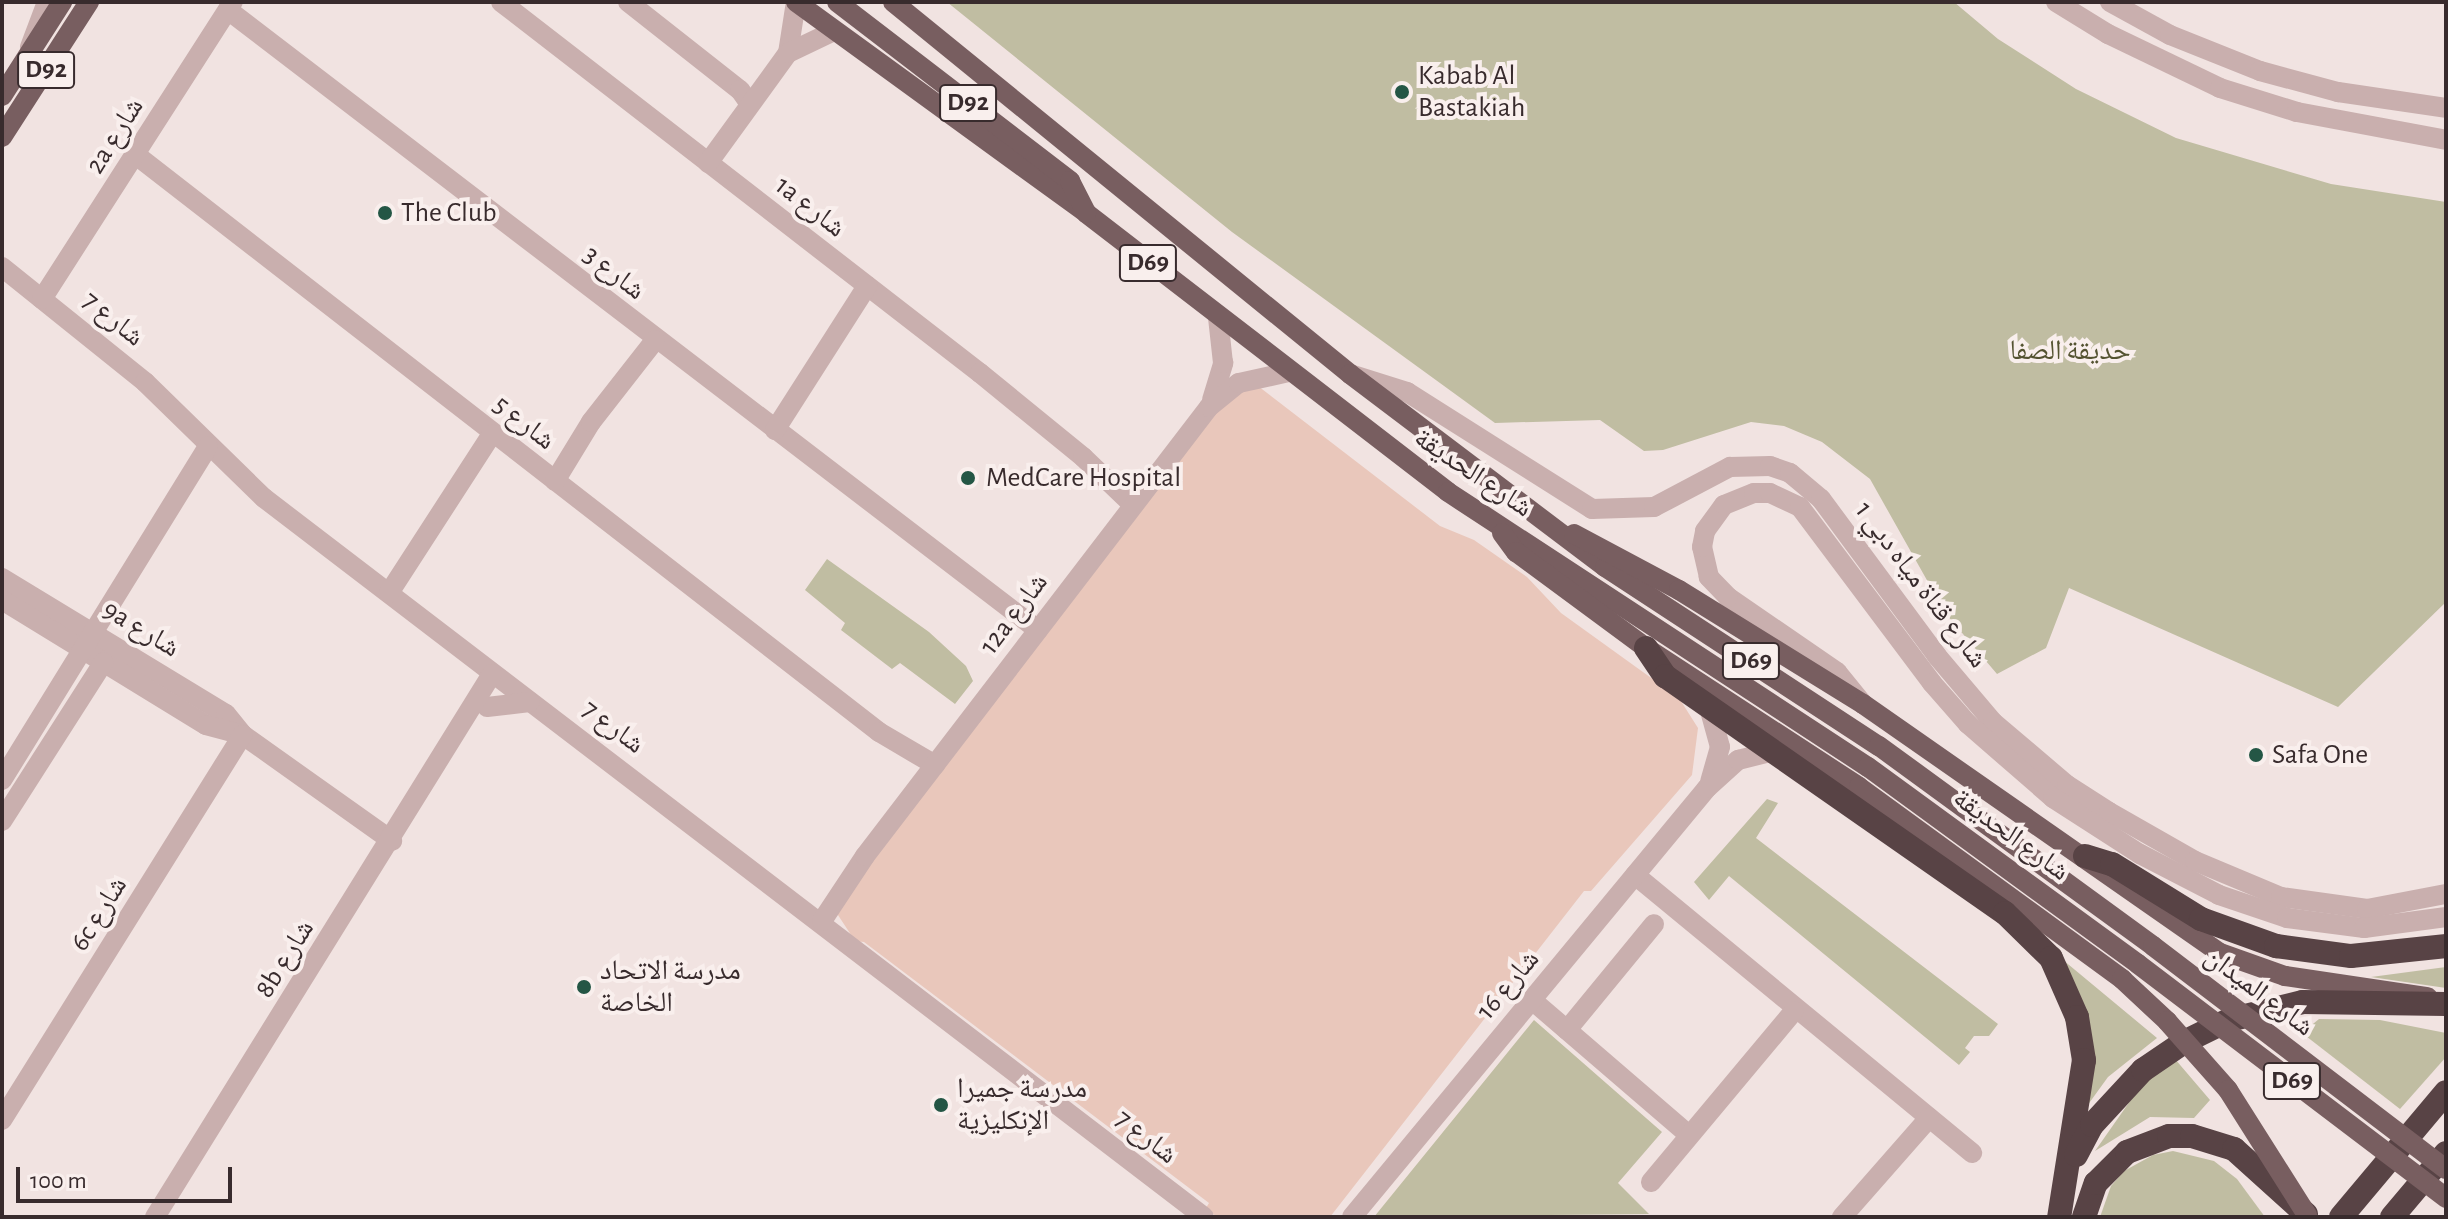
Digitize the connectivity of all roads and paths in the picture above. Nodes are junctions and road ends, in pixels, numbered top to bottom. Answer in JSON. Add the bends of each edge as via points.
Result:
{"nodes":[{"id":1,"x":47,"y":2,"type":"edge"},
{"id":2,"x":62,"y":2,"type":"edge"},
{"id":3,"x":89,"y":2,"type":"edge"},
{"id":4,"x":501,"y":2,"type":"edge"},
{"id":5,"x":628,"y":2,"type":"edge"},
{"id":6,"x":796,"y":2,"type":"edge"},
{"id":7,"x":837,"y":2,"type":"edge"},
{"id":8,"x":2056,"y":2,"type":"edge"},
{"id":9,"x":2110,"y":2,"type":"edge"},
{"id":10,"x":892,"y":3,"type":"edge"},
{"id":11,"x":231,"y":6,"type":"edge"},
{"id":12,"x":834,"y":31,"type":"junction"},
{"id":13,"x":2108,"y":34,"type":"junction"},
{"id":14,"x":788,"y":53,"type":"junction"},
{"id":15,"x":28,"y":56,"type":"junction"},
{"id":16,"x":2260,"y":71,"type":"junction"},
{"id":17,"x":2,"y":96,"type":"edge"},
{"id":18,"x":745,"y":108,"type":"junction"},
{"id":19,"x":2446,"y":108,"type":"edge"},
{"id":20,"x":2,"y":137,"type":"edge"},
{"id":21,"x":2446,"y":140,"type":"edge"},
{"id":22,"x":136,"y":155,"type":"junction"},
{"id":23,"x":702,"y":159,"type":"junction"},
{"id":24,"x":1086,"y":213,"type":"junction"},
{"id":25,"x":2,"y":267,"type":"edge"},
{"id":26,"x":872,"y":290,"type":"junction"},
{"id":27,"x":42,"y":299,"type":"junction"},
{"id":28,"x":1218,"y":318,"type":"junction"},
{"id":29,"x":655,"y":340,"type":"junction"},
{"id":30,"x":1289,"y":372,"type":"junction"},
{"id":31,"x":1350,"y":374,"type":"junction"},
{"id":32,"x":1209,"y":407,"type":"junction"},
{"id":33,"x":770,"y":426,"type":"junction"},
{"id":34,"x":498,"y":438,"type":"junction"},
{"id":35,"x":208,"y":446,"type":"junction"},
{"id":36,"x":549,"y":477,"type":"junction"},
{"id":37,"x":1138,"y":499,"type":"junction"},
{"id":38,"x":1499,"y":526,"type":"junction"},
{"id":39,"x":1552,"y":527,"type":"junction"},
{"id":40,"x":2,"y":578,"type":"edge"},
{"id":41,"x":384,"y":589,"type":"junction"},
{"id":42,"x":2,"y":600,"type":"edge"},
{"id":43,"x":94,"y":633,"type":"junction"},
{"id":44,"x":1034,"y":635,"type":"junction"},
{"id":45,"x":1646,"y":648,"type":"junction"},
{"id":46,"x":83,"y":651,"type":"junction"},
{"id":47,"x":468,"y":656,"type":"junction"},
{"id":48,"x":103,"y":663,"type":"junction"},
{"id":49,"x":498,"y":679,"type":"junction"},
{"id":50,"x":530,"y":702,"type":"junction"},
{"id":51,"x":482,"y":703,"type":"junction"},
{"id":52,"x":1863,"y":704,"type":"junction"},
{"id":53,"x":1709,"y":707,"type":"junction"},
{"id":54,"x":48,"y":709,"type":"junction"},
{"id":55,"x":66,"y":721,"type":"junction"},
{"id":56,"x":243,"y":735,"type":"junction"},
{"id":57,"x":1774,"y":751,"type":"junction"},
{"id":58,"x":931,"y":770,"type":"junction"},
{"id":59,"x":2,"y":780,"type":"edge"},
{"id":60,"x":1707,"y":788,"type":"junction"},
{"id":61,"x":2,"y":821,"type":"edge"},
{"id":62,"x":396,"y":836,"type":"junction"},
{"id":63,"x":2085,"y":856,"type":"junction"},
{"id":64,"x":1635,"y":875,"type":"junction"},
{"id":65,"x":2446,"y":894,"type":"edge"},
{"id":66,"x":816,"y":916,"type":"junction"},
{"id":67,"x":2446,"y":917,"type":"edge"},
{"id":68,"x":1654,"y":924,"type":"dead end"},
{"id":69,"x":2153,"y":946,"type":"joint"},
{"id":70,"x":2446,"y":946,"type":"edge"},
{"id":71,"x":2138,"y":964,"type":"joint"},
{"id":72,"x":1532,"y":1000,"type":"junction"},
{"id":73,"x":2446,"y":1003,"type":"edge"},
{"id":74,"x":1788,"y":1006,"type":"junction"},
{"id":75,"x":1567,"y":1030,"type":"junction"},
{"id":76,"x":2446,"y":1092,"type":"edge"},
{"id":77,"x":6,"y":1105,"type":"edge"},
{"id":78,"x":1923,"y":1114,"type":"junction"},
{"id":79,"x":1689,"y":1135,"type":"junction"},
{"id":80,"x":1972,"y":1153,"type":"dead end"},
{"id":81,"x":2446,"y":1153,"type":"edge"},
{"id":82,"x":2446,"y":1169,"type":"edge"},
{"id":83,"x":1651,"y":1182,"type":"dead end"},
{"id":84,"x":2446,"y":1198,"type":"edge"},
{"id":85,"x":2060,"y":1208,"type":"edge"},
{"id":86,"x":2308,"y":1216,"type":"edge"},
{"id":87,"x":155,"y":1217,"type":"edge"},
{"id":88,"x":1204,"y":1217,"type":"edge"},
{"id":89,"x":1352,"y":1217,"type":"edge"},
{"id":90,"x":1842,"y":1217,"type":"edge"},
{"id":91,"x":2084,"y":1217,"type":"edge"},
{"id":92,"x":2341,"y":1217,"type":"edge"},
{"id":93,"x":2392,"y":1217,"type":"edge"}],
"edges":[{"from":1,"to":15,"type":"street"},
{"from":2,"to":15,"type":"main road","number":"D92"},
{"from":3,"to":20,"type":"main road","number":"D92"},
{"from":4,"to":23,"type":"street","name":"1a شارع"},
{"from":5,"to":18,"type":"street","via":[[740,90]]},
{"from":6,"to":12,"type":"main road","name":"شارع الحديقة","number":"D69"},
{"from":6,"to":14,"type":"street"},
{"from":7,"to":24,"type":"main road","number":"D92","via":[[1070,181]]},
{"from":8,"to":13,"type":"street"},
{"from":9,"to":16,"type":"street","via":[[2170,35]]},
{"from":10,"to":31,"type":"main road","name":"شارع الحديقة","number":"D69"},
{"from":11,"to":22,"type":"street","name":"2a شارع"},
{"from":11,"to":29,"type":"street","name":"شارع 3"},
{"from":12,"to":14,"type":"street"},
{"from":12,"to":24,"type":"main road","name":"شارع الحديقة","number":"D69"},
{"from":13,"to":16,"type":"street","via":[[2142,39],[2250,84],[2263,82]]},
{"from":13,"to":21,"type":"street","via":[[2181,72],[2266,103],[2363,128]]},
{"from":14,"to":18,"type":"street"},
{"from":15,"to":17,"type":"main road","number":"D92"},
{"from":16,"to":19,"type":"street","via":[[2338,92]]},
{"from":18,"to":23,"type":"street"},
{"from":22,"to":27,"type":"street","name":"2a شارع"},
{"from":22,"to":34,"type":"street","name":"شارع 5"},
{"from":23,"to":26,"type":"street","name":"1a شارع"},
{"from":24,"to":28,"type":"main road","name":"شارع الحديقة","number":"D69"},
{"from":25,"to":27,"type":"street","name":"شارع 7"},
{"from":26,"to":33,"type":"street"},
{"from":26,"to":37,"type":"street","name":"1a شارع"},
{"from":27,"to":35,"type":"street","name":"شارع 7","via":[[145,382]]},
{"from":28,"to":30,"type":"main road","name":"شارع الحديقة","number":"D69"},
{"from":28,"to":32,"type":"street","name":"12a شارع","via":[[1223,373]]},
{"from":29,"to":33,"type":"street","name":"شارع 3"},
{"from":29,"to":36,"type":"street"},
{"from":30,"to":32,"type":"street","name":"12a شارع","via":[[1239,383]]},
{"from":30,"to":38,"type":"main road","name":"شارع الحديقة","number":"D69"},
{"from":31,"to":39,"type":"main road","name":"شارع الحديقة","number":"D69"},
{"from":31,"to":65,"type":"street","name":"شارع قناة مياه دبي 1","via":[[1407,392],[1592,509],[1654,507],[1730,467],[1770,466],[1790,473],[1821,499],[1937,656],[1993,722],[2067,785],[2109,812],[2223,875],[2281,897],[2367,909]]},
{"from":32,"to":37,"type":"street","name":"12a شارع"},
{"from":33,"to":44,"type":"street","name":"شارع 3"},
{"from":34,"to":36,"type":"street","name":"شارع 5"},
{"from":34,"to":41,"type":"street"},
{"from":35,"to":41,"type":"street","name":"شارع 7","via":[[264,498]]},
{"from":35,"to":43,"type":"street"},
{"from":36,"to":58,"type":"street","name":"شارع 5"},
{"from":37,"to":44,"type":"street","name":"12a شارع"},
{"from":38,"to":45,"type":"main road","via":[[1516,552]]},
{"from":38,"to":71,"type":"main road","name":"شارع الحديقة","number":"D69","via":[[1868,767]]},
{"from":39,"to":52,"type":"main road","via":[[1615,553]]},
{"from":39,"to":69,"type":"main road","name":"شارع الحديقة","number":"D69","via":[[1879,746]]},
{"from":40,"to":43,"type":"street","name":"9a شارع"},
{"from":41,"to":47,"type":"street","name":"شارع 7"},
{"from":42,"to":46,"type":"street","name":"9a شارع"},
{"from":43,"to":46,"type":"street"},
{"from":43,"to":56,"type":"street","name":"9a شارع","via":[[226,714]]},
{"from":44,"to":58,"type":"street","name":"12a شارع"},
{"from":45,"to":53,"type":"highway","via":[[1665,676]]},
{"from":45,"to":86,"type":"main road","bridge":true,"via":[[1859,787],[2122,979],[2228,1090]]},
{"from":46,"to":48,"type":"street","name":"9a شارع"},
{"from":46,"to":54,"type":"street"},
{"from":47,"to":49,"type":"street","name":"شارع 7"},
{"from":47,"to":51,"type":"street"},
{"from":48,"to":55,"type":"street"},
{"from":48,"to":56,"type":"street","name":"9a شارع","via":[[214,730]]},
{"from":49,"to":50,"type":"street","name":"شارع 7"},
{"from":49,"to":51,"type":"street","name":"8b شارع"},
{"from":50,"to":51,"type":"street"},
{"from":50,"to":66,"type":"street","name":"شارع 7"},
{"from":51,"to":62,"type":"street","name":"8b شارع"},
{"from":52,"to":63,"type":"main road"},
{"from":52,"to":67,"type":"street","name":"شارع قناة مياه دبي 1","via":[[1837,672],[1728,597],[1709,577],[1702,547],[1705,531],[1724,505],[1762,493],[1800,507],[1968,724],[2053,798],[2140,854],[2219,895],[2311,923],[2364,928]]},
{"from":53,"to":57,"type":"highway"},
{"from":53,"to":60,"type":"street","name":"شارع 16","via":[[1720,747]]},
{"from":54,"to":55,"type":"street"},
{"from":54,"to":59,"type":"street"},
{"from":55,"to":61,"type":"street"},
{"from":56,"to":62,"type":"street","name":"9a شارع"},
{"from":56,"to":77,"type":"street","name":"6c شارع"},
{"from":57,"to":60,"type":"street","name":"شارع 16","via":[[1738,760]]},
{"from":57,"to":85,"type":"highway","via":[[2022,926],[2051,958],[2077,1017],[2084,1060]]},
{"from":58,"to":66,"type":"street","name":"12a شارع"},
{"from":60,"to":64,"type":"street","name":"شارع 16"},
{"from":62,"to":87,"type":"street","name":"8b شارع"},
{"from":63,"to":70,"type":"highway","via":[[2112,864],[2213,924],[2276,946],[2361,956]]},
{"from":63,"to":73,"type":"main road","via":[[2181,930],[2241,962],[2285,976]]},
{"from":64,"to":72,"type":"street","name":"شارع 16"},
{"from":64,"to":74,"type":"street"},
{"from":66,"to":88,"type":"street","name":"شارع 7"},
{"from":68,"to":75,"type":"street"},
{"from":69,"to":82,"type":"main road","name":"شارع الميدان","number":"D69","bridge":true},
{"from":71,"to":84,"type":"main road","name":"شارع الميدان","number":"D69","bridge":true},
{"from":72,"to":75,"type":"street"},
{"from":72,"to":89,"type":"street","name":"شارع 16"},
{"from":73,"to":85,"type":"highway","via":[[2303,1002],[2253,1012],[2206,1030],[2143,1070],[2107,1105],[2078,1150]]},
{"from":74,"to":78,"type":"street"},
{"from":74,"to":79,"type":"street"},
{"from":75,"to":79,"type":"street"},
{"from":76,"to":92,"type":"highway"},
{"from":78,"to":80,"type":"street"},
{"from":78,"to":90,"type":"street"},
{"from":79,"to":83,"type":"street"},
{"from":81,"to":93,"type":"highway"},
{"from":86,"to":91,"type":"highway","via":[[2234,1149],[2192,1136],[2158,1139],[2127,1152],[2096,1183]]}]}
